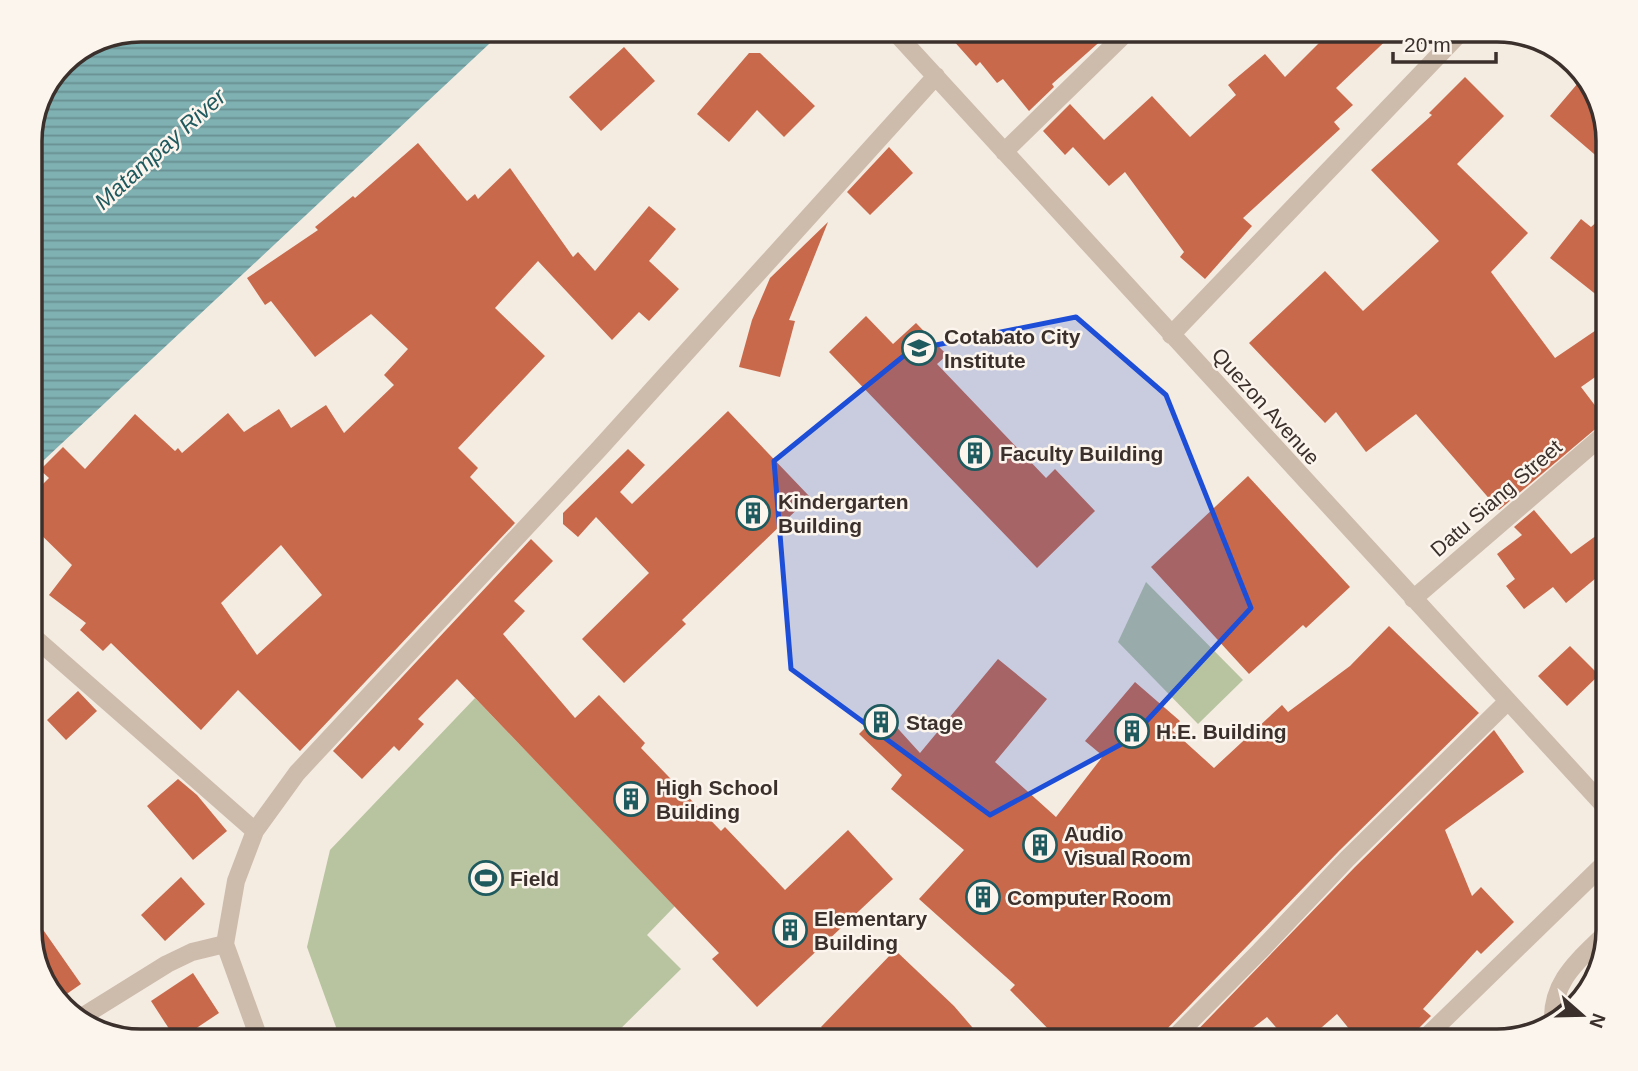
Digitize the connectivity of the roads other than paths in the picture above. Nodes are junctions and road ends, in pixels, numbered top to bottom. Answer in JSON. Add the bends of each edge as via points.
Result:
{"nodes":[{"id":1,"x":904,"y":42,"type":"edge"},
{"id":2,"x":1117,"y":42,"type":"edge"},
{"id":3,"x":1452,"y":42,"type":"edge"},
{"id":4,"x":936,"y":76,"type":"junction"},
{"id":5,"x":1004,"y":152,"type":"junction"},
{"id":6,"x":1171,"y":335,"type":"junction"},
{"id":7,"x":1596,"y":441,"type":"edge"},
{"id":8,"x":1413,"y":599,"type":"junction"},
{"id":9,"x":42,"y":644,"type":"edge"},
{"id":10,"x":1508,"y":701,"type":"junction"},
{"id":11,"x":1596,"y":797,"type":"edge"},
{"id":12,"x":256,"y":831,"type":"junction"},
{"id":13,"x":1596,"y":872,"type":"edge"},
{"id":14,"x":1595,"y":943,"type":"edge"},
{"id":15,"x":225,"y":944,"type":"junction"},
{"id":16,"x":1562,"y":980,"type":"edge"},
{"id":17,"x":88,"y":1013,"type":"edge"},
{"id":18,"x":256,"y":1029,"type":"edge"},
{"id":19,"x":1183,"y":1029,"type":"edge"},
{"id":20,"x":1434,"y":1029,"type":"edge"}],
"edges":[{"from":1,"to":4,"type":"street","name":"Quezon Avenue"},
{"from":2,"to":5,"type":"street"},
{"from":3,"to":6,"type":"street"},
{"from":4,"to":5,"type":"street","name":"Quezon Avenue"},
{"from":4,"to":12,"type":"street","via":[[599,449],[297,773]]},
{"from":5,"to":6,"type":"street","name":"Quezon Avenue"},
{"from":6,"to":8,"type":"street","name":"Quezon Avenue"},
{"from":7,"to":8,"type":"street","name":"Datu Siang Street"},
{"from":8,"to":10,"type":"street","name":"Quezon Avenue"},
{"from":9,"to":12,"type":"street"},
{"from":10,"to":11,"type":"street","name":"Quezon Avenue"},
{"from":10,"to":19,"type":"street"},
{"from":12,"to":15,"type":"street","via":[[236,881]]},
{"from":13,"to":20,"type":"street"},
{"from":14,"to":16,"type":"street"},
{"from":15,"to":17,"type":"street","via":[[167,964]]},
{"from":15,"to":18,"type":"street"}]}
